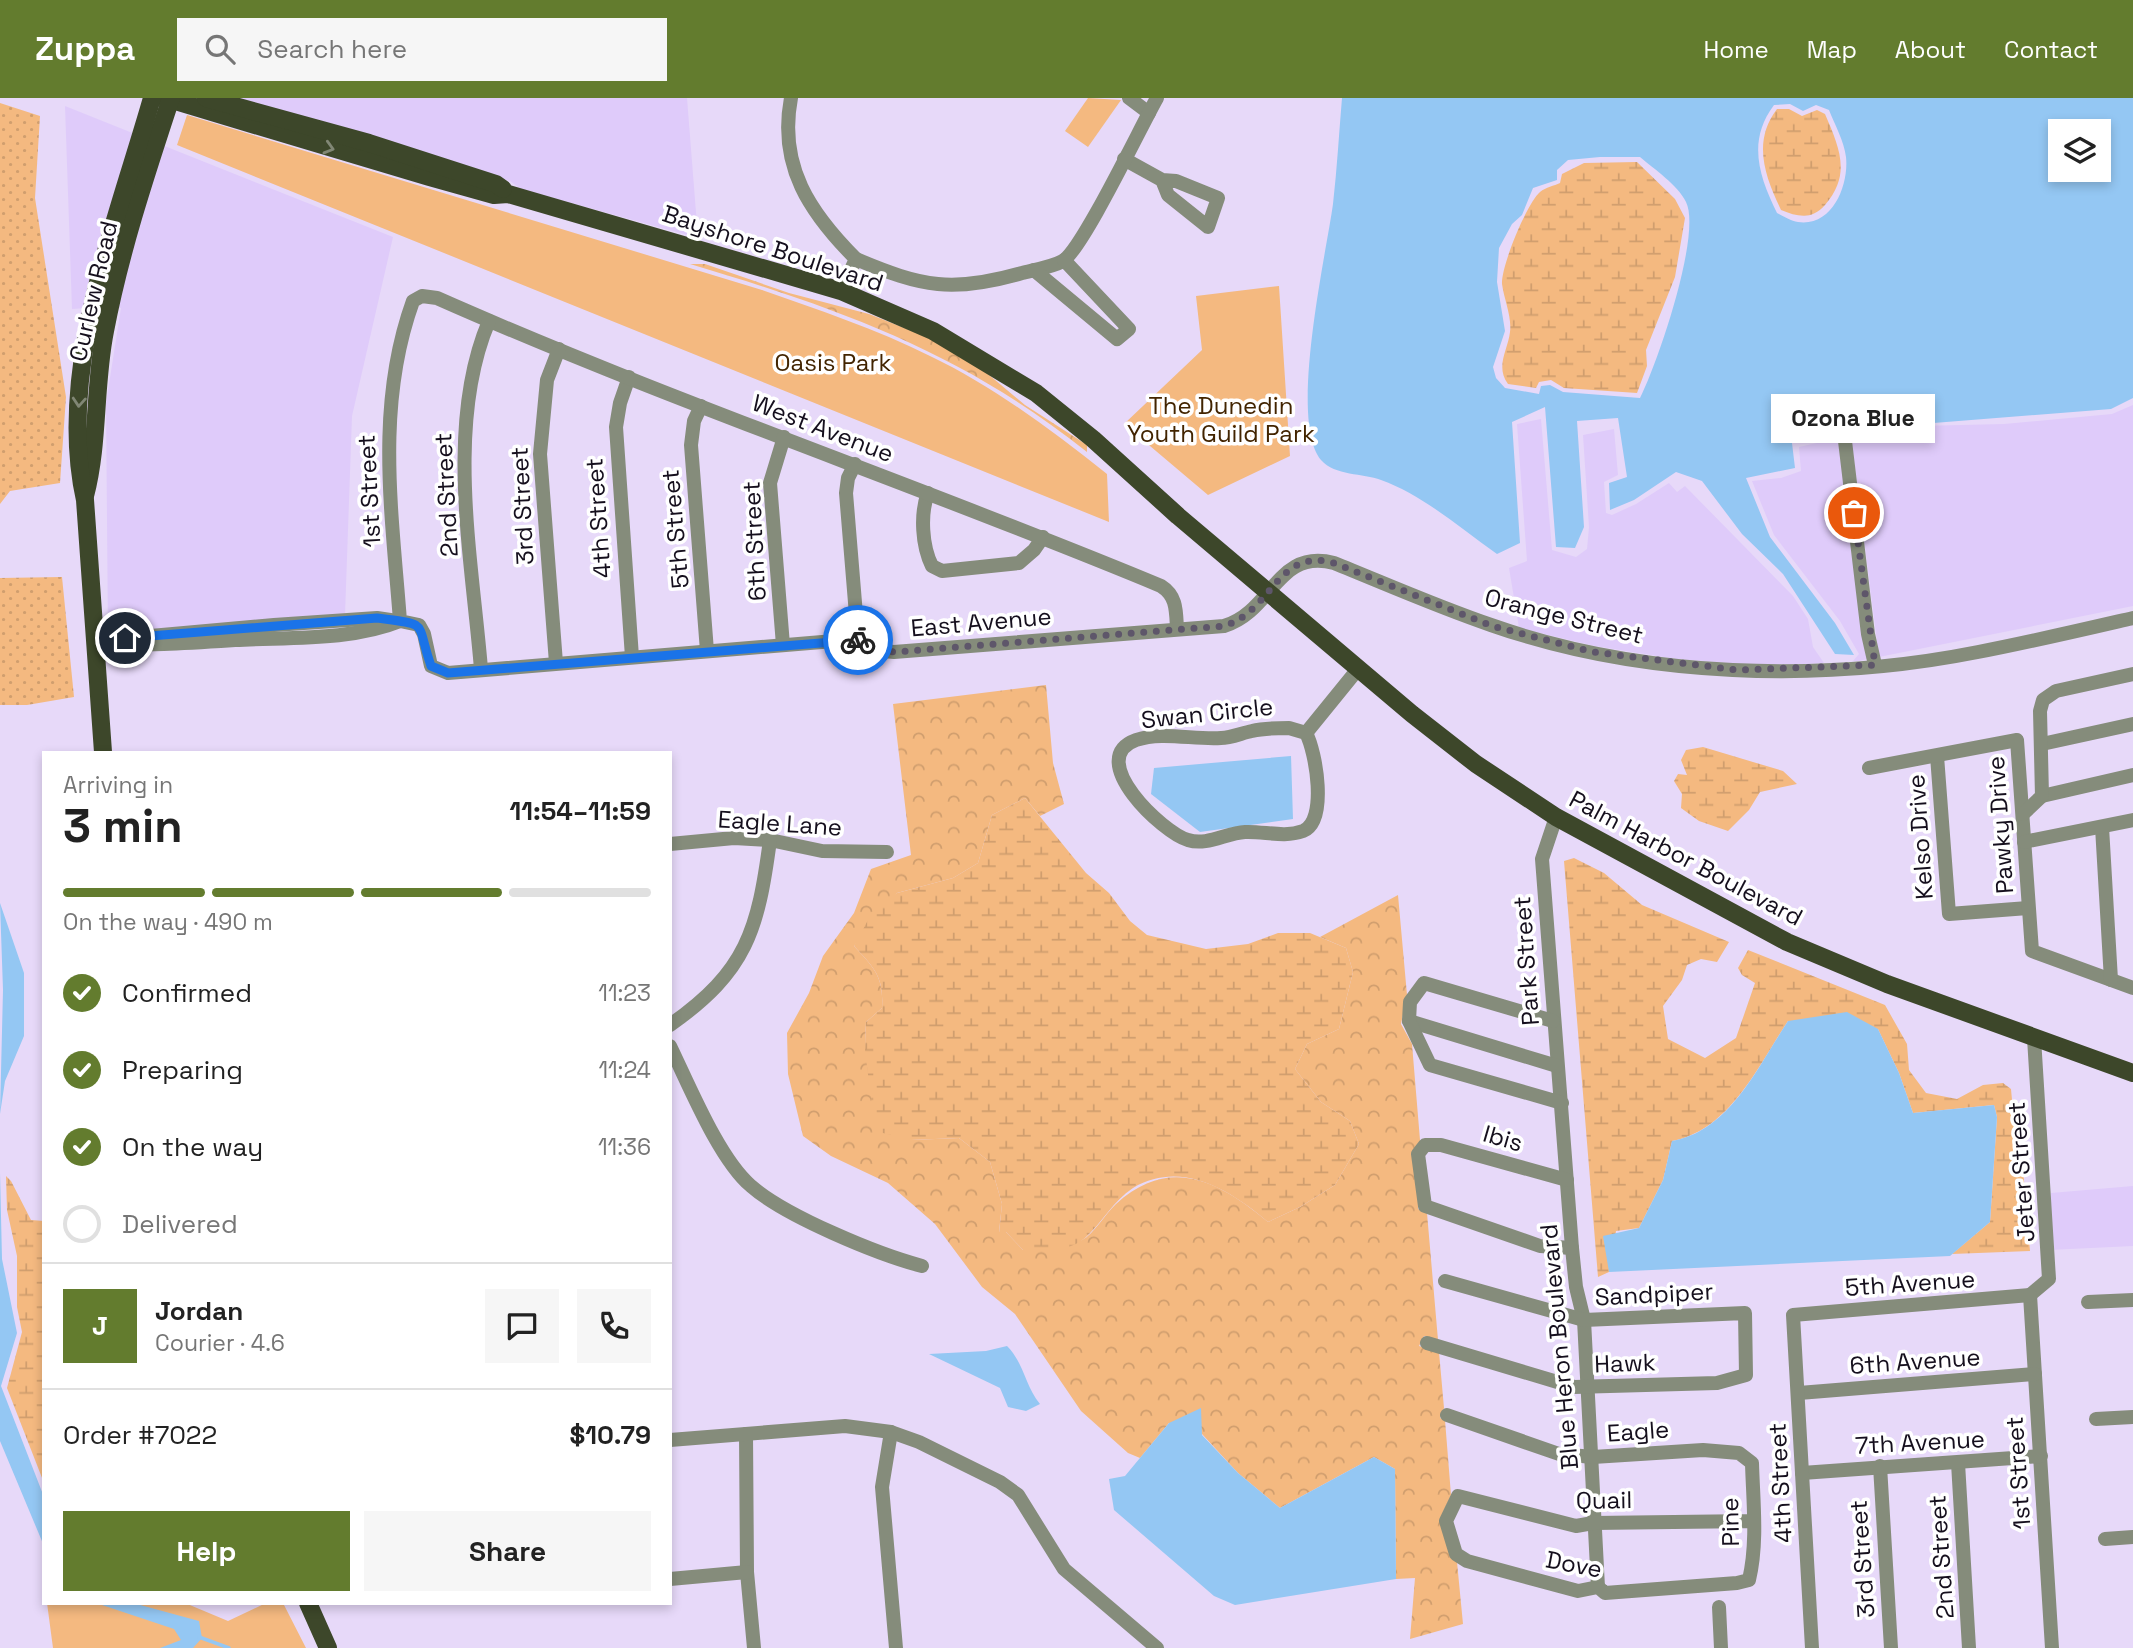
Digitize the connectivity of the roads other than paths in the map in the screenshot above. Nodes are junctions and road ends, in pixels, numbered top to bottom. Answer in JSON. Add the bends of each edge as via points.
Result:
{"nodes":[{"id":1,"x":205,"y":98,"type":"edge"},
{"id":2,"x":791,"y":98,"type":"edge"},
{"id":3,"x":1129,"y":98,"type":"edge"},
{"id":4,"x":1157,"y":98,"type":"edge"},
{"id":5,"x":164,"y":99,"type":"edge"},
{"id":6,"x":1149,"y":113,"type":"junction"},
{"id":7,"x":1124,"y":159,"type":"junction"},
{"id":8,"x":1162,"y":180,"type":"dead end"},
{"id":9,"x":508,"y":194,"type":"junction"},
{"id":10,"x":856,"y":259,"type":"junction"},
{"id":11,"x":1064,"y":260,"type":"junction"},
{"id":12,"x":1034,"y":270,"type":"junction"},
{"id":13,"x":841,"y":291,"type":"junction"},
{"id":14,"x":422,"y":296,"type":"joint"},
{"id":15,"x":489,"y":321,"type":"junction"},
{"id":16,"x":559,"y":349,"type":"junction"},
{"id":17,"x":629,"y":377,"type":"junction"},
{"id":18,"x":701,"y":406,"type":"junction"},
{"id":19,"x":784,"y":437,"type":"junction"},
{"id":20,"x":1845,"y":441,"type":"dead end"},
{"id":21,"x":855,"y":464,"type":"junction"},
{"id":22,"x":928,"y":493,"type":"junction"},
{"id":23,"x":85,"y":499,"type":"junction"},
{"id":24,"x":1043,"y":537,"type":"junction"},
{"id":25,"x":1269,"y":592,"type":"junction"},
{"id":26,"x":2133,"y":618,"type":"edge"},
{"id":27,"x":400,"y":621,"type":"junction"},
{"id":28,"x":1177,"y":629,"type":"junction"},
{"id":29,"x":858,"y":639,"type":"junction"},
{"id":30,"x":95,"y":644,"type":"junction"},
{"id":31,"x":783,"y":645,"type":"junction"},
{"id":32,"x":707,"y":651,"type":"junction"},
{"id":33,"x":632,"y":657,"type":"junction"},
{"id":34,"x":556,"y":663,"type":"junction"},
{"id":35,"x":1875,"y":665,"type":"junction"},
{"id":36,"x":481,"y":669,"type":"junction"},
{"id":37,"x":1358,"y":670,"type":"junction"},
{"id":38,"x":2133,"y":674,"type":"edge"},
{"id":39,"x":2133,"y":724,"type":"edge"},
{"id":40,"x":1306,"y":733,"type":"junction"},
{"id":41,"x":2042,"y":744,"type":"junction"},
{"id":42,"x":103,"y":751,"type":"edge"},
{"id":43,"x":1937,"y":756,"type":"junction"},
{"id":44,"x":1869,"y":768,"type":"dead end"},
{"id":45,"x":2133,"y":775,"type":"edge"},
{"id":46,"x":2042,"y":796,"type":"junction"},
{"id":47,"x":2023,"y":814,"type":"junction"},
{"id":48,"x":1556,"y":817,"type":"junction"},
{"id":49,"x":2133,"y":820,"type":"edge"},
{"id":50,"x":2102,"y":827,"type":"junction"},
{"id":51,"x":770,"y":841,"type":"junction"},
{"id":52,"x":2024,"y":842,"type":"junction"},
{"id":53,"x":672,"y":844,"type":"edge"},
{"id":54,"x":887,"y":852,"type":"dead end"},
{"id":55,"x":2028,"y":908,"type":"junction"},
{"id":56,"x":2111,"y":980,"type":"junction"},
{"id":57,"x":2133,"y":988,"type":"edge"},
{"id":58,"x":1409,"y":1021,"type":"junction"},
{"id":59,"x":1553,"y":1021,"type":"junction"},
{"id":60,"x":672,"y":1024,"type":"edge"},
{"id":61,"x":2034,"y":1038,"type":"junction"},
{"id":62,"x":672,"y":1050,"type":"edge"},
{"id":63,"x":1557,"y":1066,"type":"junction"},
{"id":64,"x":2133,"y":1073,"type":"edge"},
{"id":65,"x":1562,"y":1103,"type":"junction"},
{"id":66,"x":1567,"y":1180,"type":"junction"},
{"id":67,"x":1573,"y":1248,"type":"junction"},
{"id":68,"x":922,"y":1266,"type":"dead end"},
{"id":69,"x":1445,"y":1281,"type":"dead end"},
{"id":70,"x":2030,"y":1296,"type":"junction"},
{"id":71,"x":2133,"y":1300,"type":"edge"},
{"id":72,"x":2088,"y":1302,"type":"dead end"},
{"id":73,"x":1793,"y":1315,"type":"joint"},
{"id":74,"x":1584,"y":1320,"type":"junction"},
{"id":75,"x":1427,"y":1343,"type":"dead end"},
{"id":76,"x":2035,"y":1374,"type":"junction"},
{"id":77,"x":1746,"y":1375,"type":"joint"},
{"id":78,"x":1589,"y":1388,"type":"junction"},
{"id":79,"x":1799,"y":1393,"type":"junction"},
{"id":80,"x":1447,"y":1415,"type":"dead end"},
{"id":81,"x":2133,"y":1417,"type":"edge"},
{"id":82,"x":2096,"y":1419,"type":"dead end"},
{"id":83,"x":891,"y":1432,"type":"junction"},
{"id":84,"x":746,"y":1434,"type":"junction"},
{"id":85,"x":672,"y":1440,"type":"edge"},
{"id":86,"x":2041,"y":1455,"type":"junction"},
{"id":87,"x":1593,"y":1457,"type":"junction"},
{"id":88,"x":1752,"y":1463,"type":"joint"},
{"id":89,"x":1958,"y":1463,"type":"junction"},
{"id":90,"x":1880,"y":1466,"type":"junction"},
{"id":91,"x":1802,"y":1473,"type":"junction"},
{"id":92,"x":1458,"y":1496,"type":"joint"},
{"id":93,"x":1754,"y":1521,"type":"junction"},
{"id":94,"x":1593,"y":1522,"type":"junction"},
{"id":95,"x":2133,"y":1536,"type":"edge"},
{"id":96,"x":2105,"y":1539,"type":"dead end"},
{"id":97,"x":747,"y":1572,"type":"junction"},
{"id":98,"x":672,"y":1579,"type":"edge"},
{"id":99,"x":1749,"y":1580,"type":"joint"},
{"id":100,"x":1598,"y":1587,"type":"junction"},
{"id":101,"x":309,"y":1605,"type":"edge"},
{"id":102,"x":1719,"y":1607,"type":"dead end"},
{"id":103,"x":328,"y":1648,"type":"edge"},
{"id":104,"x":754,"y":1648,"type":"edge"},
{"id":105,"x":897,"y":1648,"type":"edge"},
{"id":106,"x":1157,"y":1648,"type":"edge"},
{"id":107,"x":1719,"y":1648,"type":"edge"},
{"id":108,"x":1812,"y":1648,"type":"edge"},
{"id":109,"x":1891,"y":1648,"type":"edge"},
{"id":110,"x":1969,"y":1648,"type":"edge"},
{"id":111,"x":2052,"y":1648,"type":"edge"}],
"edges":[{"from":1,"to":9,"type":"main road","name":"Bayshore Boulevard","via":[[430,162],[496,184]]},
{"from":2,"to":10,"type":"street","via":[[790,156],[800,185],[816,215]]},
{"from":3,"to":6,"type":"street"},
{"from":4,"to":6,"type":"street"},
{"from":5,"to":9,"type":"main road","name":"Bayshore Boulevard","one_way":true,"via":[[494,195]]},
{"from":5,"to":23,"type":"main road","name":"Curlew Road","via":[[104,332],[93,466]]},
{"from":5,"to":23,"type":"main road","name":"Curlew Road","one_way":true,"via":[[102,272],[86,343],[78,441]]},
{"from":6,"to":7,"type":"street"},
{"from":7,"to":8,"type":"street"},
{"from":7,"to":11,"type":"street","via":[[1083,235]]},
{"from":9,"to":13,"type":"main road","name":"Bayshore Boulevard"},
{"from":10,"to":12,"type":"street","via":[[926,284],[952,286],[973,286]]},
{"from":10,"to":13,"type":"street"},
{"from":11,"to":12,"type":"street"},
{"from":11,"to":12,"type":"street","via":[[1129,329],[1118,339]]},
{"from":13,"to":25,"type":"main road","name":"Bayshore Boulevard","via":[[933,331],[1035,393]]},
{"from":14,"to":15,"type":"street","name":"West Avenue"},
{"from":14,"to":27,"type":"street","name":"1st Street","via":[[413,302],[406,320],[390,392],[389,477]]},
{"from":15,"to":16,"type":"street","name":"West Avenue"},
{"from":15,"to":36,"type":"street","name":"2nd Street","via":[[475,353],[464,428]]},
{"from":16,"to":17,"type":"street","name":"West Avenue"},
{"from":16,"to":34,"type":"street","name":"3rd Street","via":[[547,380],[540,454]]},
{"from":17,"to":18,"type":"street","name":"West Avenue"},
{"from":17,"to":33,"type":"street","name":"4th Street","via":[[616,428]]},
{"from":18,"to":19,"type":"street","name":"West Avenue"},
{"from":18,"to":32,"type":"street","name":"5th Street","via":[[691,445]]},
{"from":19,"to":21,"type":"street","name":"West Avenue"},
{"from":19,"to":31,"type":"street","name":"6th Street","via":[[770,483]]},
{"from":20,"to":35,"type":"street"},
{"from":21,"to":22,"type":"street","name":"West Avenue"},
{"from":21,"to":29,"type":"street","via":[[846,493]]},
{"from":22,"to":24,"type":"street","name":"West Avenue"},
{"from":22,"to":24,"type":"street","via":[[923,517],[927,556],[932,566],[942,571],[1018,564]]},
{"from":23,"to":30,"type":"main road","name":"Curlew Road"},
{"from":24,"to":28,"type":"street","name":"West Avenue","via":[[1171,592]]},
{"from":25,"to":28,"type":"street","name":"East Avenue","via":[[1237,622]]},
{"from":25,"to":35,"type":"street","name":"Orange Street","via":[[1293,566],[1314,559],[1492,626],[1593,652],[1722,670]]},
{"from":25,"to":37,"type":"main road","name":"Palm Harbor Boulevard"},
{"from":26,"to":35,"type":"street","name":"Orange Street","via":[[1977,653]]},
{"from":27,"to":30,"type":"street","via":[[379,630],[275,638]]},
{"from":27,"to":36,"type":"street","name":"East Avenue","via":[[419,625],[431,666],[437,670]]},
{"from":28,"to":29,"type":"street","name":"East Avenue","via":[[894,652],[872,650]]},
{"from":29,"to":31,"type":"street","name":"East Avenue"},
{"from":30,"to":42,"type":"main road","name":"Curlew Road"},
{"from":31,"to":32,"type":"street","name":"East Avenue"},
{"from":32,"to":33,"type":"street","name":"East Avenue"},
{"from":33,"to":34,"type":"street","name":"East Avenue"},
{"from":34,"to":36,"type":"street","name":"East Avenue"},
{"from":37,"to":40,"type":"street","name":"Swan Circle"},
{"from":37,"to":48,"type":"main road","name":"Palm Harbor Boulevard","via":[[1476,764]]},
{"from":38,"to":41,"type":"street","via":[[2047,695],[2040,711]]},
{"from":39,"to":41,"type":"street"},
{"from":40,"to":40,"type":"street","name":"Swan Circle","via":[[1289,728],[1223,738],[1137,740],[1125,747],[1119,759],[1121,776],[1127,789],[1177,836],[1190,841],[1243,832],[1297,832],[1314,822],[1318,809],[1314,747]]},
{"from":41,"to":46,"type":"street"},
{"from":43,"to":44,"type":"street"},
{"from":43,"to":47,"type":"street","name":"Pawky Drive","via":[[2017,740]]},
{"from":43,"to":55,"type":"street","name":"Kelso Drive","via":[[1949,914]]},
{"from":45,"to":46,"type":"street"},
{"from":46,"to":47,"type":"street"},
{"from":47,"to":52,"type":"street","name":"Pawky Drive"},
{"from":48,"to":59,"type":"street","name":"Park Street","via":[[1542,859]]},
{"from":48,"to":61,"type":"main road","name":"Palm Harbor Boulevard","via":[[1787,942]]},
{"from":49,"to":50,"type":"street"},
{"from":50,"to":52,"type":"street"},
{"from":50,"to":56,"type":"street"},
{"from":51,"to":53,"type":"street","name":"Eagle Lane","via":[[734,838]]},
{"from":51,"to":54,"type":"street","name":"Eagle Lane","via":[[822,851]]},
{"from":51,"to":60,"type":"street","via":[[754,930],[740,958],[703,1002]]},
{"from":52,"to":55,"type":"street","name":"Pawky Drive"},
{"from":55,"to":56,"type":"street","name":"Pawky Drive","via":[[2032,951]]},
{"from":56,"to":57,"type":"street"},
{"from":58,"to":59,"type":"street","via":[[1410,1002],[1424,983]]},
{"from":58,"to":63,"type":"street"},
{"from":58,"to":65,"type":"street","via":[[1430,1065]]},
{"from":59,"to":63,"type":"street","name":"Park Street"},
{"from":61,"to":64,"type":"main road","name":"Palm Harbor Boulevard"},
{"from":61,"to":70,"type":"street","name":"Jeter Street","via":[[2049,1279]]},
{"from":62,"to":68,"type":"street","via":[[706,1118],[751,1186],[803,1218]]},
{"from":63,"to":65,"type":"street","name":"Park Street"},
{"from":65,"to":66,"type":"street","name":"Blue Heron Boulevard"},
{"from":66,"to":67,"type":"street","name":"Blue Heron Boulevard"},
{"from":66,"to":67,"type":"street","name":"Ibis","via":[[1441,1145],[1425,1145],[1418,1154],[1425,1206],[1540,1245]]},
{"from":67,"to":74,"type":"street","name":"Blue Heron Boulevard"},
{"from":69,"to":74,"type":"street","name":"Sandpiper"},
{"from":70,"to":73,"type":"street","name":"5th Avenue"},
{"from":70,"to":76,"type":"street","name":"1st Street"},
{"from":71,"to":72,"type":"street"},
{"from":73,"to":79,"type":"street","name":"4th Street"},
{"from":74,"to":77,"type":"street","name":"Sandpiper","via":[[1745,1313]]},
{"from":74,"to":78,"type":"street","name":"Blue Heron Boulevard"},
{"from":75,"to":78,"type":"street","name":"Hawk"},
{"from":76,"to":79,"type":"street","name":"6th Avenue"},
{"from":76,"to":86,"type":"street","name":"1st Street"},
{"from":77,"to":78,"type":"street","name":"Hawk","via":[[1717,1383]]},
{"from":78,"to":87,"type":"street","name":"Blue Heron Boulevard"},
{"from":79,"to":91,"type":"street","name":"4th Street"},
{"from":80,"to":87,"type":"street","name":"Eagle","via":[[1559,1454]]},
{"from":81,"to":82,"type":"street"},
{"from":83,"to":84,"type":"street","via":[[845,1426]]},
{"from":83,"to":105,"type":"street","via":[[882,1487]]},
{"from":83,"to":106,"type":"street","via":[[1000,1482],[1018,1495],[1064,1569]]},
{"from":84,"to":85,"type":"street"},
{"from":84,"to":97,"type":"street"},
{"from":86,"to":89,"type":"street","name":"7th Avenue"},
{"from":86,"to":111,"type":"street","name":"1st Street"},
{"from":87,"to":88,"type":"street","name":"Eagle","via":[[1703,1450],[1738,1453]]},
{"from":87,"to":94,"type":"street","name":"Blue Heron Boulevard"},
{"from":88,"to":93,"type":"street","name":"Pine"},
{"from":89,"to":90,"type":"street","name":"7th Avenue"},
{"from":89,"to":110,"type":"street","name":"2nd Street"},
{"from":90,"to":91,"type":"street","name":"7th Avenue"},
{"from":90,"to":109,"type":"street","name":"3rd Street"},
{"from":91,"to":108,"type":"street","name":"4th Street"},
{"from":92,"to":94,"type":"street","name":"Quail","via":[[1576,1526]]},
{"from":92,"to":100,"type":"street","name":"Dove","via":[[1446,1521],[1456,1554],[1467,1562],[1578,1591]]},
{"from":93,"to":94,"type":"street","name":"Quail"},
{"from":93,"to":99,"type":"street","name":"Pine"},
{"from":94,"to":100,"type":"street","name":"Blue Heron Boulevard"},
{"from":95,"to":96,"type":"street"},
{"from":97,"to":98,"type":"street"},
{"from":97,"to":104,"type":"street"},
{"from":99,"to":100,"type":"street","name":"Dove","via":[[1622,1594],[1605,1593]]},
{"from":101,"to":103,"type":"main road"},
{"from":102,"to":107,"type":"street"}]}
